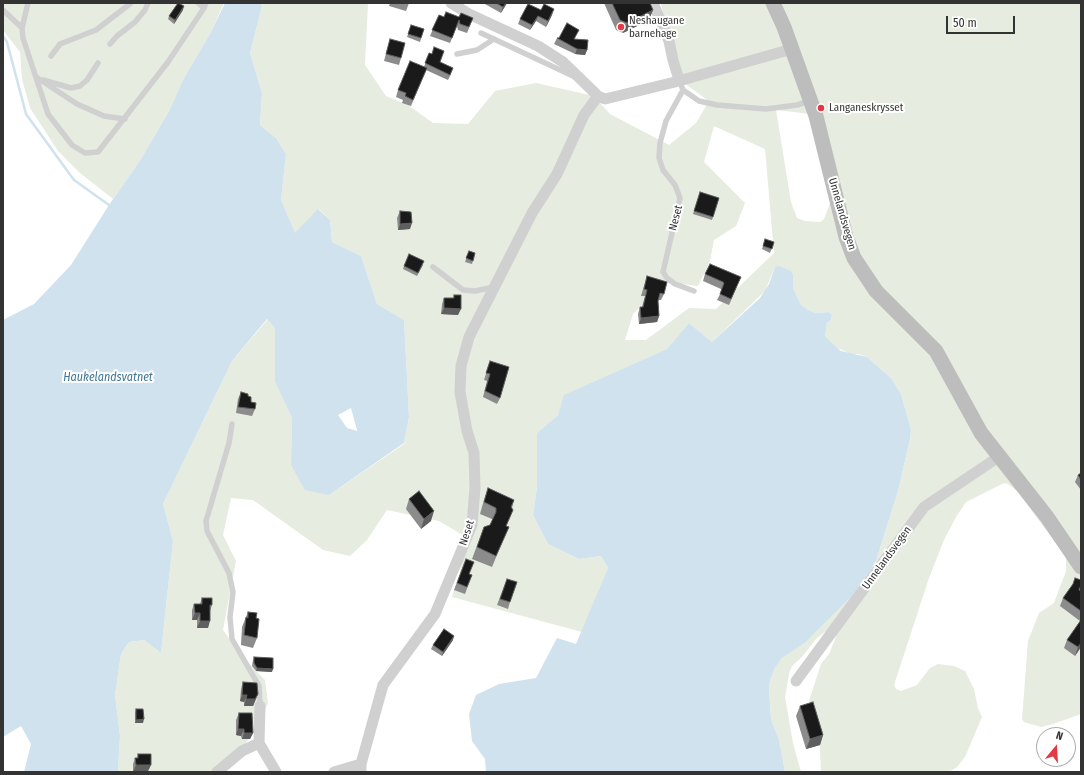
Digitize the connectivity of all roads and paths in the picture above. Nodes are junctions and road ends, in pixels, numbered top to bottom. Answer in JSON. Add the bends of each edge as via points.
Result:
{"nodes":[{"id":1,"x":28,"y":3,"type":"edge"},
{"id":2,"x":131,"y":3,"type":"edge"},
{"id":3,"x":148,"y":3,"type":"edge"},
{"id":4,"x":198,"y":3,"type":"edge"},
{"id":5,"x":451,"y":3,"type":"edge"},
{"id":6,"x":653,"y":3,"type":"edge"},
{"id":7,"x":773,"y":3,"type":"edge"},
{"id":8,"x":205,"y":5,"type":"edge"},
{"id":9,"x":3,"y":10,"type":"edge"},
{"id":10,"x":22,"y":28,"type":"junction"},
{"id":11,"x":481,"y":33,"type":"dead end"},
{"id":12,"x":494,"y":39,"type":"junction"},
{"id":13,"x":110,"y":44,"type":"dead end"},
{"id":14,"x":792,"y":48,"type":"junction"},
{"id":15,"x":457,"y":54,"type":"dead end"},
{"id":16,"x":51,"y":56,"type":"dead end"},
{"id":17,"x":98,"y":63,"type":"dead end"},
{"id":18,"x":38,"y":78,"type":"junction"},
{"id":19,"x":584,"y":82,"type":"junction"},
{"id":20,"x":681,"y":85,"type":"junction"},
{"id":21,"x":598,"y":96,"type":"junction"},
{"id":22,"x":810,"y":101,"type":"junction"},
{"id":23,"x":125,"y":119,"type":"junction"},
{"id":24,"x":432,"y":267,"type":"dead end"},
{"id":25,"x":496,"y":286,"type":"junction"},
{"id":26,"x":694,"y":291,"type":"dead end"},
{"id":27,"x":232,"y":424,"type":"dead end"},
{"id":28,"x":1000,"y":456,"type":"junction"},
{"id":29,"x":1081,"y":567,"type":"edge"},
{"id":30,"x":796,"y":681,"type":"dead end"},
{"id":31,"x":260,"y":706,"type":"joint"},
{"id":32,"x":259,"y":743,"type":"junction"},
{"id":33,"x":361,"y":768,"type":"edge"},
{"id":34,"x":216,"y":772,"type":"edge"},
{"id":35,"x":276,"y":772,"type":"edge"},
{"id":36,"x":334,"y":772,"type":"edge"}],
"edges":[{"from":1,"to":10,"type":"lane"},
{"from":2,"to":16,"type":"lane","via":[[96,30],[60,44]]},
{"from":3,"to":13,"type":"lane","via":[[135,22]]},
{"from":4,"to":8,"type":"lane"},
{"from":5,"to":19,"type":"street","via":[[538,46],[562,62]]},
{"from":6,"to":20,"type":"street","via":[[669,41]]},
{"from":7,"to":14,"type":"main road","name":"Unnelandsvegen"},
{"from":8,"to":23,"type":"lane","via":[[168,62]]},
{"from":9,"to":10,"type":"lane"},
{"from":10,"to":18,"type":"lane","via":[[23,38]]},
{"from":11,"to":12,"type":"lane"},
{"from":12,"to":15,"type":"lane","via":[[477,50]]},
{"from":12,"to":19,"type":"lane"},
{"from":14,"to":20,"type":"street"},
{"from":14,"to":22,"type":"main road","name":"Unnelandsvegen"},
{"from":17,"to":18,"type":"lane","via":[[80,86],[71,88]]},
{"from":18,"to":23,"type":"lane","via":[[77,104],[104,116]]},
{"from":18,"to":23,"type":"lane","via":[[48,114],[72,145],[85,153],[98,152]]},
{"from":19,"to":21,"type":"street"},
{"from":20,"to":21,"type":"street","via":[[605,99]]},
{"from":20,"to":22,"type":"lane","via":[[699,101],[717,105],[766,109]]},
{"from":20,"to":26,"type":"lane","name":"Neset","via":[[660,143],[659,158],[663,170],[675,185],[680,198],[663,272],[675,284]]},
{"from":21,"to":25,"type":"street","name":"Neset","via":[[584,115],[557,174],[532,213]]},
{"from":22,"to":28,"type":"main road","name":"Unnelandsvegen","via":[[846,237],[854,258],[876,291],[936,351],[981,433]]},
{"from":24,"to":25,"type":"lane","via":[[463,290],[475,291]]},
{"from":25,"to":33,"type":"street","name":"Neset","via":[[469,337],[462,366],[460,392],[474,454],[472,524],[435,614],[383,685]]},
{"from":27,"to":31,"type":"lane","via":[[206,521],[207,531],[229,573],[234,592],[230,618],[232,639],[259,686]]},
{"from":28,"to":29,"type":"main road","name":"Unnelandsvegen","via":[[1047,517]]},
{"from":28,"to":30,"type":"street","name":"Unnelandsvegen","via":[[924,507]]},
{"from":31,"to":32,"type":"street"},
{"from":32,"to":34,"type":"street","via":[[242,750]]},
{"from":32,"to":35,"type":"street"},
{"from":33,"to":36,"type":"street","name":"Neset"}]}
